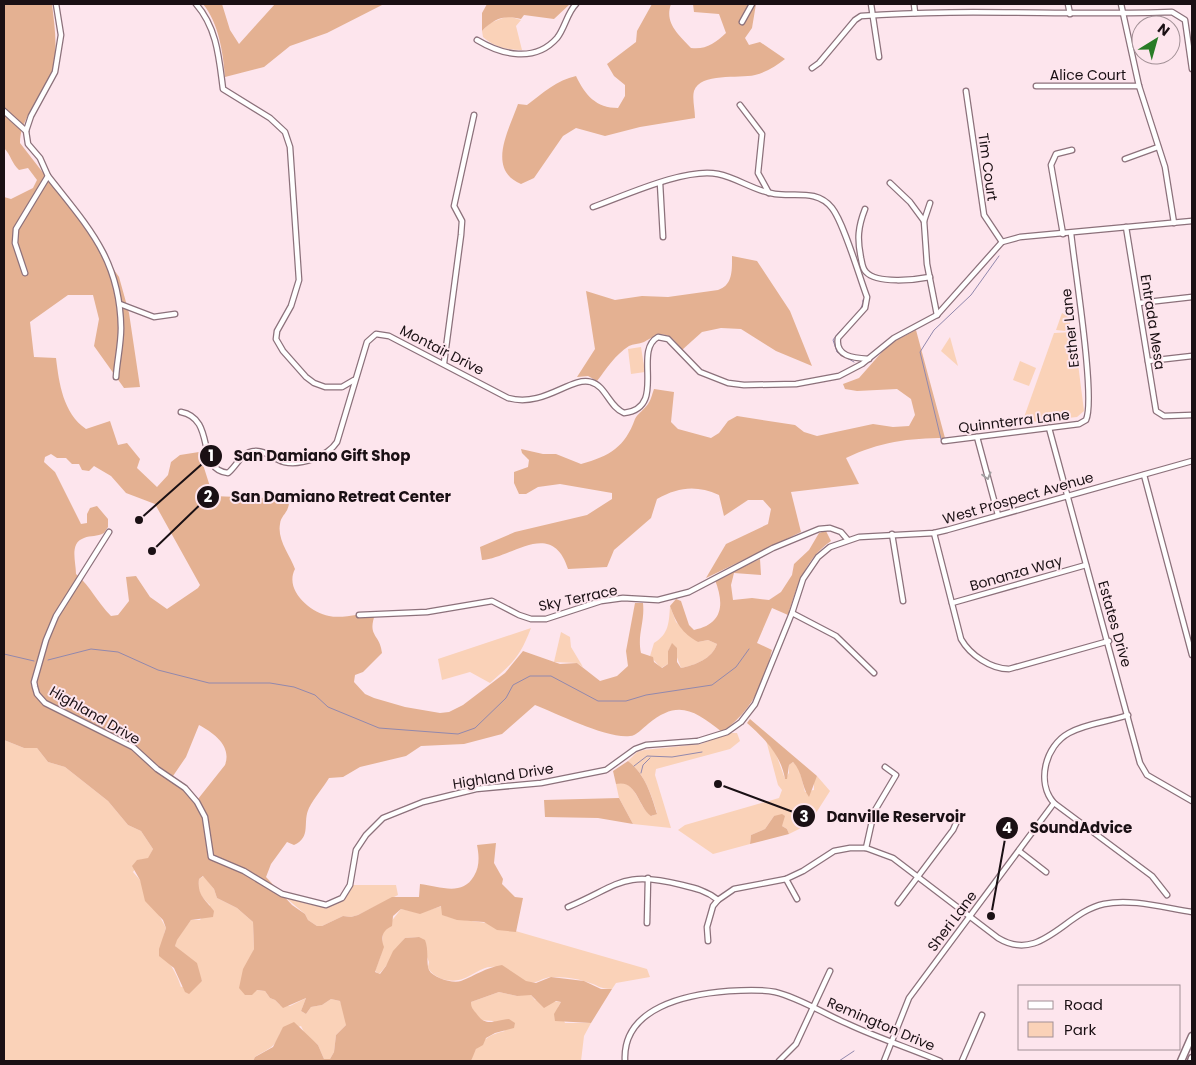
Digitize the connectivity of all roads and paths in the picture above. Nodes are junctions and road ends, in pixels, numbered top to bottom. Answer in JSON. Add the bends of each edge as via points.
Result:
{"nodes":[{"id":1,"x":56,"y":4,"type":"edge"},
{"id":2,"x":196,"y":4,"type":"edge"},
{"id":3,"x":576,"y":4,"type":"edge"},
{"id":4,"x":752,"y":4,"type":"edge"},
{"id":5,"x":871,"y":4,"type":"edge"},
{"id":6,"x":914,"y":4,"type":"edge"},
{"id":7,"x":1068,"y":4,"type":"edge"},
{"id":8,"x":1121,"y":4,"type":"edge"},
{"id":9,"x":915,"y":13,"type":"junction"},
{"id":10,"x":1070,"y":14,"type":"junction"},
{"id":11,"x":1124,"y":14,"type":"junction"},
{"id":12,"x":872,"y":15,"type":"junction"},
{"id":13,"x":742,"y":22,"type":"dead end"},
{"id":14,"x":477,"y":40,"type":"dead end"},
{"id":15,"x":879,"y":57,"type":"dead end"},
{"id":16,"x":812,"y":68,"type":"dead end"},
{"id":17,"x":1192,"y":69,"type":"edge"},
{"id":18,"x":1036,"y":86,"type":"dead end"},
{"id":19,"x":1139,"y":86,"type":"junction"},
{"id":20,"x":966,"y":91,"type":"dead end"},
{"id":21,"x":740,"y":105,"type":"dead end"},
{"id":22,"x":4,"y":111,"type":"edge"},
{"id":23,"x":474,"y":116,"type":"dead end"},
{"id":24,"x":26,"y":131,"type":"junction"},
{"id":25,"x":1158,"y":147,"type":"junction"},
{"id":26,"x":1072,"y":150,"type":"dead end"},
{"id":27,"x":1125,"y":159,"type":"dead end"},
{"id":28,"x":48,"y":176,"type":"junction"},
{"id":29,"x":660,"y":183,"type":"junction"},
{"id":30,"x":890,"y":183,"type":"dead end"},
{"id":31,"x":769,"y":193,"type":"junction"},
{"id":32,"x":930,"y":203,"type":"dead end"},
{"id":33,"x":593,"y":207,"type":"dead end"},
{"id":34,"x":865,"y":209,"type":"dead end"},
{"id":35,"x":1192,"y":220,"type":"edge"},
{"id":36,"x":924,"y":221,"type":"junction"},
{"id":37,"x":1174,"y":223,"type":"junction"},
{"id":38,"x":1126,"y":227,"type":"junction"},
{"id":39,"x":1070,"y":233,"type":"junction"},
{"id":40,"x":1063,"y":234,"type":"junction"},
{"id":41,"x":662,"y":237,"type":"dead end"},
{"id":42,"x":1002,"y":242,"type":"junction"},
{"id":43,"x":25,"y":273,"type":"dead end"},
{"id":44,"x":930,"y":277,"type":"junction"},
{"id":45,"x":1192,"y":297,"type":"edge"},
{"id":46,"x":1139,"y":303,"type":"junction"},
{"id":47,"x":120,"y":304,"type":"junction"},
{"id":48,"x":174,"y":314,"type":"dead end"},
{"id":49,"x":937,"y":315,"type":"junction"},
{"id":50,"x":1192,"y":356,"type":"edge"},
{"id":51,"x":869,"y":360,"type":"junction"},
{"id":52,"x":1148,"y":361,"type":"junction"},
{"id":53,"x":444,"y":363,"type":"junction"},
{"id":54,"x":116,"y":377,"type":"dead end"},
{"id":55,"x":354,"y":380,"type":"junction"},
{"id":56,"x":181,"y":412,"type":"dead end"},
{"id":57,"x":1192,"y":415,"type":"edge"},
{"id":58,"x":1086,"y":420,"type":"joint"},
{"id":59,"x":1049,"y":428,"type":"junction"},
{"id":60,"x":977,"y":437,"type":"junction"},
{"id":61,"x":944,"y":441,"type":"dead end"},
{"id":62,"x":1192,"y":461,"type":"edge"},
{"id":63,"x":1144,"y":475,"type":"junction"},
{"id":64,"x":1067,"y":496,"type":"junction"},
{"id":65,"x":998,"y":515,"type":"junction"},
{"id":66,"x":109,"y":532,"type":"dead end"},
{"id":67,"x":934,"y":533,"type":"junction"},
{"id":68,"x":892,"y":534,"type":"junction"},
{"id":69,"x":847,"y":539,"type":"junction"},
{"id":70,"x":1086,"y":565,"type":"junction"},
{"id":71,"x":903,"y":601,"type":"dead end"},
{"id":72,"x":952,"y":603,"type":"junction"},
{"id":73,"x":792,"y":613,"type":"junction"},
{"id":74,"x":359,"y":615,"type":"dead end"},
{"id":75,"x":1108,"y":641,"type":"junction"},
{"id":76,"x":1192,"y":655,"type":"edge"},
{"id":77,"x":874,"y":673,"type":"dead end"},
{"id":78,"x":1128,"y":715,"type":"junction"},
{"id":79,"x":885,"y":767,"type":"dead end"},
{"id":80,"x":1192,"y":801,"type":"edge"},
{"id":81,"x":1054,"y":804,"type":"junction"},
{"id":82,"x":958,"y":819,"type":"dead end"},
{"id":83,"x":866,"y":848,"type":"junction"},
{"id":84,"x":1019,"y":851,"type":"junction"},
{"id":85,"x":1046,"y":872,"type":"dead end"},
{"id":86,"x":918,"y":877,"type":"junction"},
{"id":87,"x":648,"y":878,"type":"junction"},
{"id":88,"x":786,"y":878,"type":"junction"},
{"id":89,"x":1167,"y":895,"type":"dead end"},
{"id":90,"x":797,"y":899,"type":"dead end"},
{"id":91,"x":718,"y":900,"type":"junction"},
{"id":92,"x":898,"y":903,"type":"dead end"},
{"id":93,"x":568,"y":907,"type":"dead end"},
{"id":94,"x":1192,"y":912,"type":"edge"},
{"id":95,"x":970,"y":917,"type":"junction"},
{"id":96,"x":647,"y":923,"type":"dead end"},
{"id":97,"x":708,"y":941,"type":"dead end"},
{"id":98,"x":830,"y":971,"type":"dead end"},
{"id":99,"x":813,"y":1008,"type":"junction"},
{"id":100,"x":982,"y":1015,"type":"dead end"},
{"id":101,"x":1192,"y":1036,"type":"edge"},
{"id":102,"x":892,"y":1041,"type":"junction"},
{"id":103,"x":1190,"y":1048,"type":"edge"},
{"id":104,"x":625,"y":1061,"type":"edge"},
{"id":105,"x":780,"y":1061,"type":"edge"},
{"id":106,"x":884,"y":1061,"type":"edge"},
{"id":107,"x":940,"y":1061,"type":"edge"},
{"id":108,"x":962,"y":1061,"type":"edge"},
{"id":109,"x":1181,"y":1061,"type":"edge"}],
"edges":[{"from":1,"to":24,"type":"street","via":[[60,35],[56,72]]},
{"from":2,"to":55,"type":"street","via":[[205,14],[218,47],[223,89],[270,118],[284,132],[290,148],[299,280],[291,306],[277,331],[278,344],[314,383],[342,387]]},
{"from":3,"to":14,"type":"street","via":[[557,38],[535,52],[511,54]]},
{"from":4,"to":13,"type":"street"},
{"from":5,"to":12,"type":"street"},
{"from":6,"to":9,"type":"street"},
{"from":7,"to":10,"type":"street"},
{"from":8,"to":11,"type":"street"},
{"from":9,"to":10,"type":"street"},
{"from":9,"to":12,"type":"street"},
{"from":10,"to":11,"type":"street"},
{"from":11,"to":17,"type":"street","via":[[1172,12],[1181,15],[1187,26]]},
{"from":11,"to":19,"type":"street"},
{"from":12,"to":15,"type":"street"},
{"from":12,"to":16,"type":"street","via":[[855,20]]},
{"from":18,"to":19,"type":"street","name":"Alice Court"},
{"from":19,"to":25,"type":"street"},
{"from":20,"to":42,"type":"street","name":"Tim Court","via":[[984,215]]},
{"from":21,"to":31,"type":"street","via":[[762,134],[758,172]]},
{"from":22,"to":24,"type":"street"},
{"from":23,"to":53,"type":"street","via":[[455,195],[454,206],[462,221]]},
{"from":24,"to":28,"type":"street","via":[[29,148],[38,155]]},
{"from":25,"to":27,"type":"street"},
{"from":25,"to":37,"type":"street","via":[[1165,168]]},
{"from":26,"to":40,"type":"street","via":[[1056,154],[1051,165]]},
{"from":28,"to":43,"type":"street","via":[[16,229],[15,243]]},
{"from":28,"to":47,"type":"street","via":[[104,250]]},
{"from":29,"to":31,"type":"street","via":[[707,172]]},
{"from":29,"to":33,"type":"street"},
{"from":29,"to":41,"type":"street"},
{"from":30,"to":36,"type":"street"},
{"from":31,"to":51,"type":"street","via":[[809,195],[828,204],[835,212],[867,301],[861,313],[838,338],[838,347],[851,358]]},
{"from":32,"to":36,"type":"street"},
{"from":34,"to":44,"type":"street","via":[[857,240],[867,274],[913,281]]},
{"from":35,"to":37,"type":"street"},
{"from":36,"to":44,"type":"street"},
{"from":37,"to":38,"type":"street"},
{"from":38,"to":39,"type":"street"},
{"from":38,"to":46,"type":"street","name":"Entrada Mesa"},
{"from":39,"to":40,"type":"street"},
{"from":39,"to":58,"type":"street","name":"Esther Lane","via":[[1086,366]]},
{"from":40,"to":42,"type":"street","via":[[1020,237]]},
{"from":42,"to":49,"type":"street"},
{"from":44,"to":49,"type":"street"},
{"from":45,"to":46,"type":"street"},
{"from":46,"to":52,"type":"street","name":"Entrada Mesa"},
{"from":47,"to":48,"type":"street","via":[[154,317]]},
{"from":47,"to":54,"type":"street","via":[[121,343]]},
{"from":49,"to":51,"type":"street","via":[[894,338]]},
{"from":50,"to":52,"type":"street"},
{"from":51,"to":53,"type":"street","name":"Montair Drive","via":[[839,376],[823,380],[744,385],[728,383],[700,372],[668,339],[658,337],[648,347],[645,399],[635,410],[624,413],[614,406],[600,387],[588,381],[544,398],[517,400]]},
{"from":52,"to":57,"type":"street","name":"Entrada Mesa","via":[[1158,413],[1164,416]]},
{"from":53,"to":55,"type":"street","name":"Montair Drive","via":[[390,336],[376,334],[367,342]]},
{"from":55,"to":56,"type":"street","via":[[337,442],[332,449],[294,463],[254,451],[246,453],[228,473],[219,472],[213,466],[196,418]]},
{"from":58,"to":59,"type":"street","name":"Quinnterra Lane"},
{"from":59,"to":60,"type":"street","name":"Quinnterra Lane"},
{"from":59,"to":64,"type":"street","name":"Estates Drive"},
{"from":60,"to":61,"type":"street","name":"Quinnterra Lane"},
{"from":60,"to":65,"type":"street","one_way":true},
{"from":62,"to":63,"type":"street","name":"West Prospect Avenue"},
{"from":63,"to":64,"type":"street","name":"West Prospect Avenue"},
{"from":63,"to":76,"type":"street"},
{"from":64,"to":65,"type":"street","name":"West Prospect Avenue"},
{"from":64,"to":70,"type":"street","name":"Estates Drive"},
{"from":65,"to":67,"type":"street","name":"West Prospect Avenue"},
{"from":66,"to":73,"type":"street","name":"Highland Drive","via":[[56,616],[34,682],[37,694],[56,709],[133,747],[185,788],[205,817],[210,857],[244,871],[282,894],[326,905],[342,898],[350,885],[356,850],[383,818],[423,802],[476,789],[535,784],[606,770],[646,745],[698,741],[727,732],[747,716],[755,704]]},
{"from":67,"to":68,"type":"street","name":"West Prospect Avenue"},
{"from":67,"to":72,"type":"street"},
{"from":68,"to":69,"type":"street","name":"West Prospect Avenue"},
{"from":68,"to":71,"type":"street"},
{"from":69,"to":73,"type":"street","name":"Highland Drive","via":[[830,547],[810,566]]},
{"from":69,"to":74,"type":"street","name":"Sky Terrace","via":[[841,532],[830,528],[819,529],[773,548],[689,592],[658,600],[623,598],[601,601],[546,619],[531,619],[492,601],[428,612]]},
{"from":70,"to":72,"type":"street","name":"Bonanza Way"},
{"from":70,"to":75,"type":"street","name":"Estates Drive"},
{"from":72,"to":75,"type":"street","via":[[965,645],[999,669]]},
{"from":73,"to":77,"type":"street","via":[[836,636]]},
{"from":75,"to":78,"type":"street","name":"Estates Drive"},
{"from":78,"to":80,"type":"street","name":"Estates Drive","via":[[1144,771]]},
{"from":78,"to":81,"type":"street","via":[[1073,731],[1061,738],[1043,776],[1045,790]]},
{"from":79,"to":83,"type":"street","via":[[896,774],[874,812]]},
{"from":81,"to":84,"type":"street","name":"Sheri Lane"},
{"from":81,"to":89,"type":"street","via":[[1152,876]]},
{"from":82,"to":86,"type":"street","via":[[954,830]]},
{"from":83,"to":86,"type":"street","via":[[886,854]]},
{"from":83,"to":88,"type":"street","via":[[840,849]]},
{"from":84,"to":85,"type":"street"},
{"from":84,"to":95,"type":"street","name":"Sheri Lane"},
{"from":86,"to":92,"type":"street"},
{"from":86,"to":95,"type":"street"},
{"from":87,"to":91,"type":"street","via":[[702,890]]},
{"from":87,"to":93,"type":"street","via":[[615,882]]},
{"from":87,"to":96,"type":"street"},
{"from":88,"to":90,"type":"street"},
{"from":88,"to":91,"type":"street","via":[[742,886]]},
{"from":91,"to":97,"type":"street","via":[[709,917]]},
{"from":94,"to":95,"type":"street","via":[[1123,903],[1105,904],[1081,912],[1053,935],[1026,946],[1005,942]]},
{"from":95,"to":102,"type":"street","name":"Sheri Lane","via":[[908,998]]},
{"from":98,"to":99,"type":"street"},
{"from":99,"to":102,"type":"street","name":"Remington Drive"},
{"from":99,"to":104,"type":"street","name":"Remington Drive","via":[[783,995],[760,990],[694,995],[667,1004],[641,1021],[628,1038]]},
{"from":99,"to":105,"type":"street","via":[[796,1044]]},
{"from":100,"to":108,"type":"street"},
{"from":101,"to":103,"type":"main road"},
{"from":102,"to":106,"type":"street","name":"Sheri Lane"},
{"from":102,"to":107,"type":"street","name":"Remington Drive"},
{"from":103,"to":109,"type":"main road"}]}
